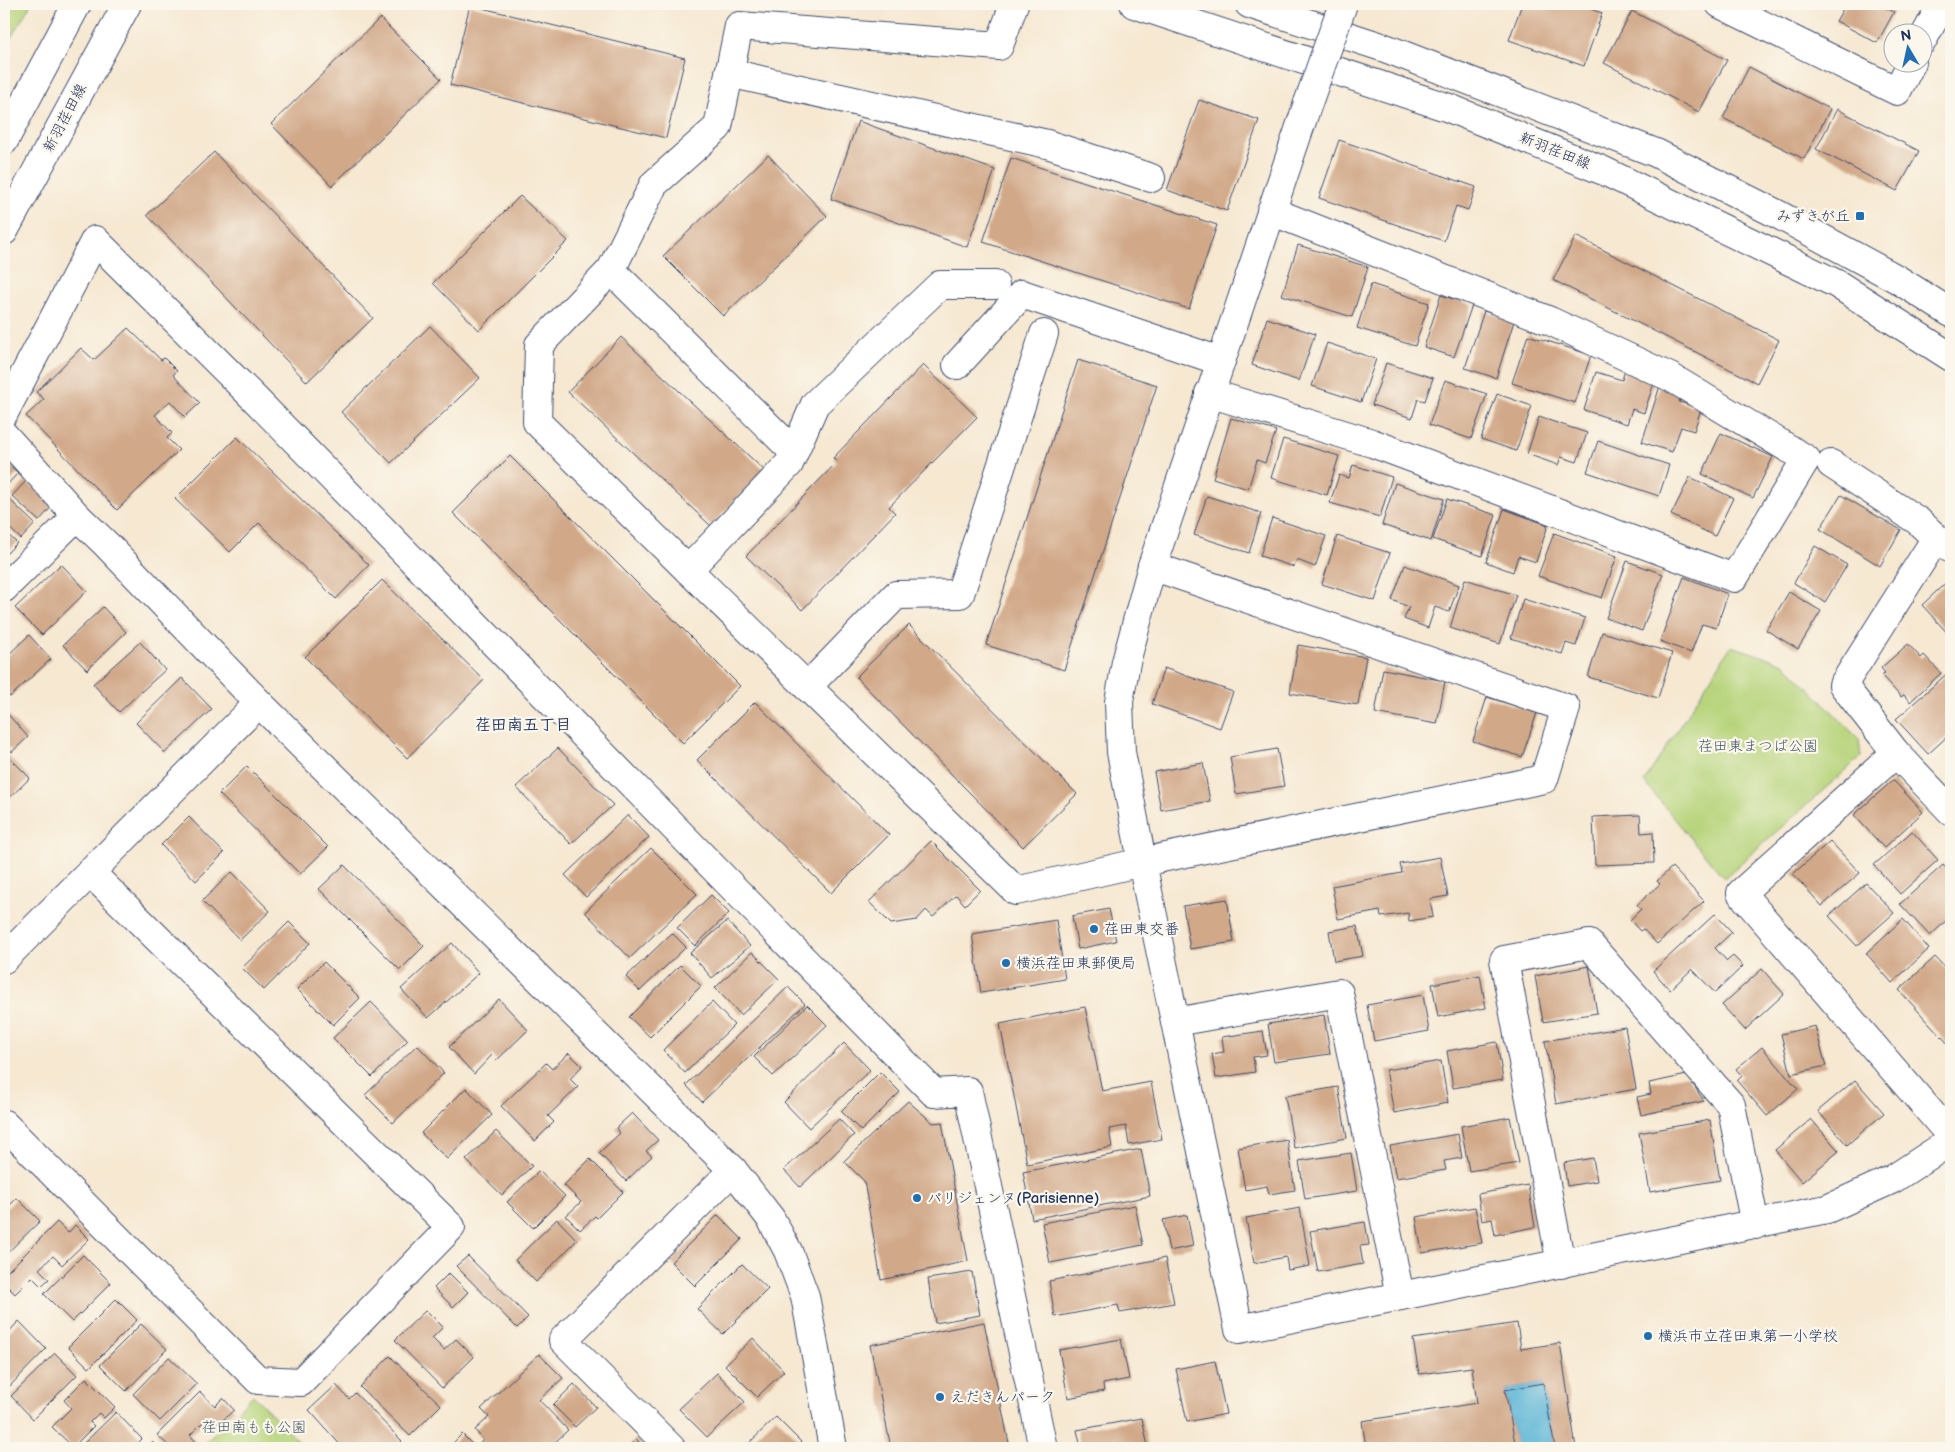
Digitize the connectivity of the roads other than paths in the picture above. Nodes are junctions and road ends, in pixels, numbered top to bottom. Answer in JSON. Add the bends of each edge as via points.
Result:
{"nodes":[{"id":1,"x":77,"y":4,"type":"edge"},
{"id":2,"x":127,"y":4,"type":"edge"},
{"id":3,"x":1014,"y":4,"type":"edge"},
{"id":4,"x":1134,"y":4,"type":"edge"},
{"id":5,"x":1249,"y":4,"type":"edge"},
{"id":6,"x":1343,"y":4,"type":"edge"},
{"id":7,"x":1720,"y":4,"type":"edge"},
{"id":8,"x":1942,"y":4,"type":"edge"},
{"id":9,"x":1932,"y":23,"type":"edge"},
{"id":10,"x":1907,"y":72,"type":"edge"},
{"id":11,"x":729,"y":73,"type":"junction"},
{"id":12,"x":4,"y":141,"type":"edge"},
{"id":13,"x":1151,"y":178,"type":"dead end"},
{"id":14,"x":1271,"y":211,"type":"junction"},
{"id":15,"x":4,"y":231,"type":"edge"},
{"id":16,"x":611,"y":270,"type":"junction"},
{"id":17,"x":995,"y":285,"type":"dead end"},
{"id":18,"x":1951,"y":314,"type":"edge"},
{"id":19,"x":1044,"y":334,"type":"dead end"},
{"id":20,"x":1951,"y":357,"type":"edge"},
{"id":21,"x":1220,"y":361,"type":"junction"},
{"id":22,"x":957,"y":365,"type":"dead end"},
{"id":23,"x":1209,"y":393,"type":"junction"},
{"id":24,"x":4,"y":413,"type":"edge"},
{"id":25,"x":4,"y":435,"type":"edge"},
{"id":26,"x":794,"y":452,"type":"junction"},
{"id":27,"x":1831,"y":464,"type":"dead end"},
{"id":28,"x":77,"y":516,"type":"junction"},
{"id":29,"x":1944,"y":544,"type":"edge"},
{"id":30,"x":1152,"y":566,"type":"junction"},
{"id":31,"x":688,"y":570,"type":"junction"},
{"id":32,"x":7,"y":578,"type":"edge"},
{"id":33,"x":807,"y":687,"type":"junction"},
{"id":34,"x":259,"y":703,"type":"junction"},
{"id":35,"x":1896,"y":753,"type":"junction"},
{"id":36,"x":1951,"y":811,"type":"edge"},
{"id":37,"x":1142,"y":862,"type":"junction"},
{"id":38,"x":90,"y":872,"type":"junction"},
{"id":39,"x":4,"y":959,"type":"edge"},
{"id":40,"x":1175,"y":1022,"type":"junction"},
{"id":41,"x":4,"y":1124,"type":"edge"},
{"id":42,"x":1951,"y":1136,"type":"edge"},
{"id":43,"x":1951,"y":1140,"type":"edge"},
{"id":44,"x":732,"y":1170,"type":"junction"},
{"id":45,"x":1755,"y":1225,"type":"junction"},
{"id":46,"x":1561,"y":1264,"type":"junction"},
{"id":47,"x":1400,"y":1296,"type":"junction"},
{"id":48,"x":671,"y":1448,"type":"edge"},
{"id":49,"x":833,"y":1448,"type":"edge"},
{"id":50,"x":1043,"y":1448,"type":"edge"}],
"edges":[{"from":1,"to":12,"type":"street"},
{"from":2,"to":15,"type":"street","name":"新羽荏田線"},
{"from":3,"to":11,"type":"street","via":[[999,46],[739,26]]},
{"from":4,"to":20,"type":"street","name":"新羽荏田線","via":[[1448,108],[1604,171],[1836,284]]},
{"from":5,"to":18,"type":"street","via":[[1385,48],[1656,153],[1897,279]]},
{"from":6,"to":14,"type":"street","bridge":true},
{"from":7,"to":10,"type":"street","via":[[1897,91]]},
{"from":8,"to":9,"type":"street"},
{"from":11,"to":13,"type":"street","via":[[1047,144]]},
{"from":11,"to":16,"type":"street","via":[[718,127],[654,184]]},
{"from":14,"to":21,"type":"street"},
{"from":14,"to":23,"type":"street","via":[[1550,321],[1672,378],[1806,459],[1734,578],[1372,443]]},
{"from":16,"to":26,"type":"street"},
{"from":16,"to":31,"type":"street","via":[[539,345],[537,422]]},
{"from":17,"to":26,"type":"street","via":[[940,286],[815,404]]},
{"from":19,"to":33,"type":"street","via":[[960,594],[896,594]]},
{"from":21,"to":22,"type":"street","via":[[1022,294]]},
{"from":21,"to":23,"type":"street"},
{"from":23,"to":30,"type":"street"},
{"from":24,"to":50,"type":"street","via":[[95,240],[254,398],[934,1094],[968,1091]]},
{"from":25,"to":28,"type":"street"},
{"from":26,"to":31,"type":"street","via":[[789,464]]},
{"from":27,"to":29,"type":"street","via":[[1918,521]]},
{"from":28,"to":32,"type":"street"},
{"from":28,"to":34,"type":"street"},
{"from":29,"to":35,"type":"street","via":[[1843,685]]},
{"from":30,"to":37,"type":"street","via":[[1126,662],[1119,702],[1121,752]]},
{"from":30,"to":37,"type":"street","via":[[1566,708],[1544,779]]},
{"from":31,"to":33,"type":"street"},
{"from":33,"to":37,"type":"street","via":[[1016,891]]},
{"from":34,"to":38,"type":"street"},
{"from":34,"to":44,"type":"street"},
{"from":35,"to":36,"type":"street"},
{"from":35,"to":42,"type":"street","via":[[1741,893]]},
{"from":37,"to":40,"type":"street"},
{"from":38,"to":39,"type":"street"},
{"from":38,"to":41,"type":"street","via":[[451,1227],[301,1382],[258,1380]]},
{"from":40,"to":47,"type":"street","via":[[1339,993]]},
{"from":40,"to":47,"type":"street","via":[[1239,1329]]},
{"from":43,"to":45,"type":"street","via":[[1893,1179],[1827,1209]]},
{"from":44,"to":48,"type":"street","via":[[563,1340]]},
{"from":44,"to":49,"type":"street","via":[[771,1219],[788,1251],[805,1296]]},
{"from":45,"to":46,"type":"street"},
{"from":45,"to":46,"type":"street","via":[[1731,1105],[1589,944],[1504,960]]},
{"from":46,"to":47,"type":"street"}]}
